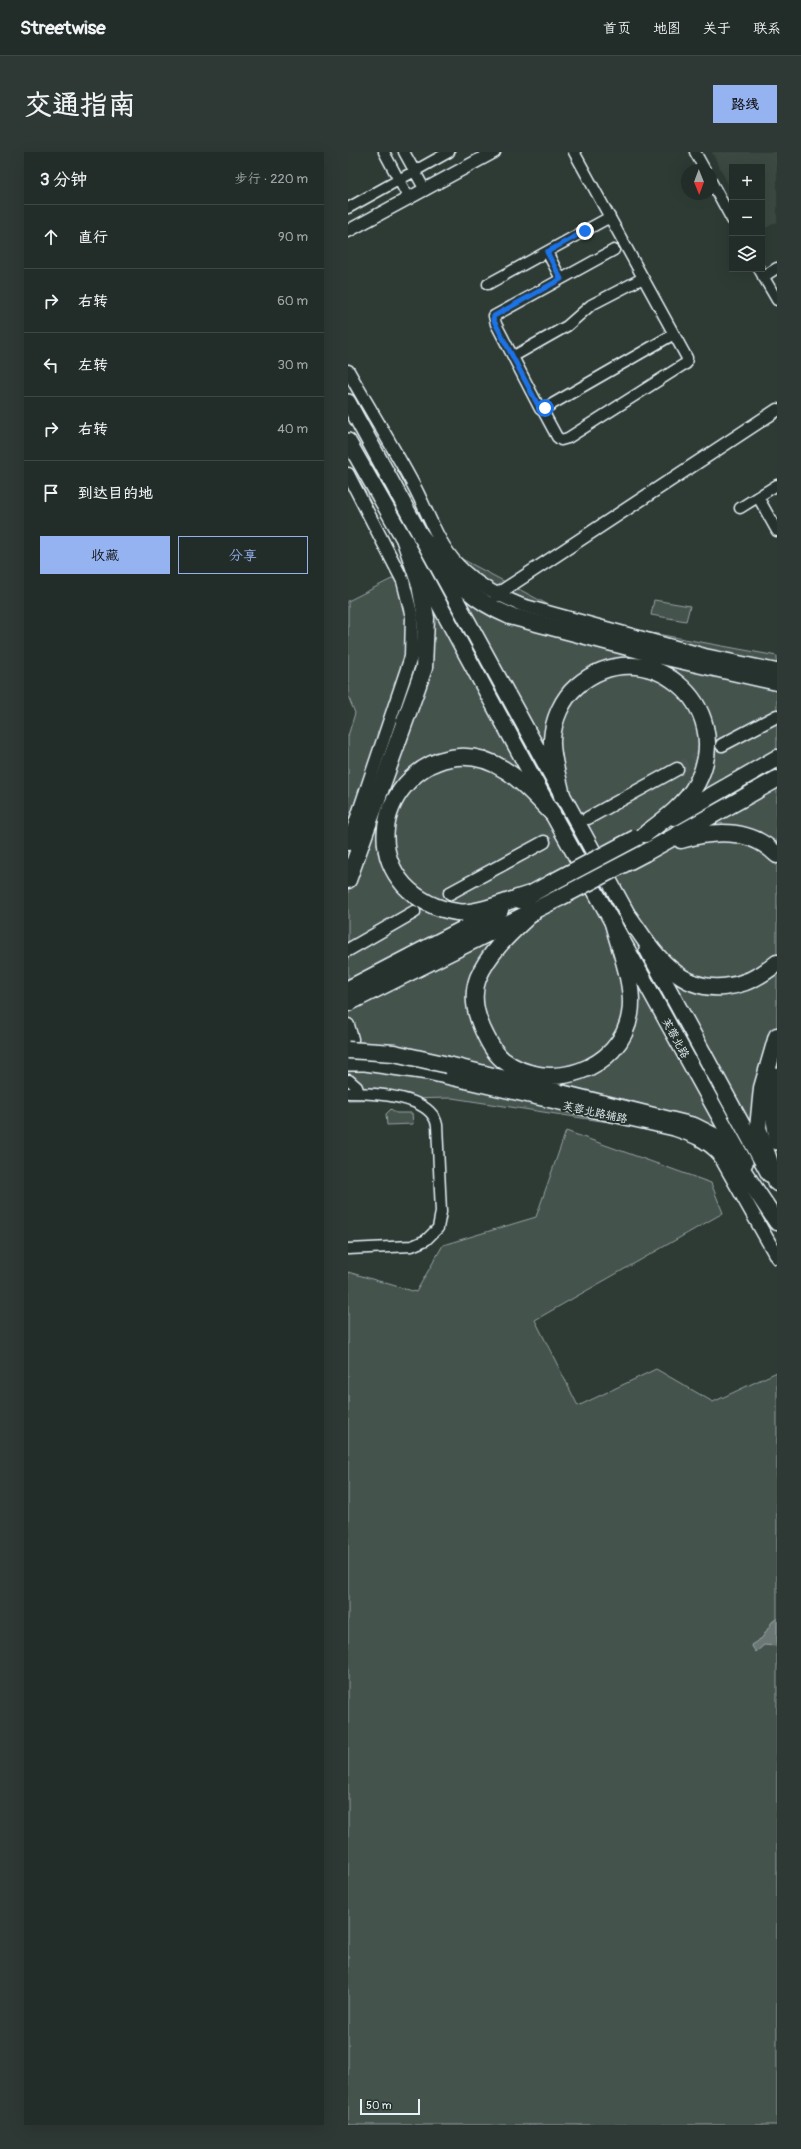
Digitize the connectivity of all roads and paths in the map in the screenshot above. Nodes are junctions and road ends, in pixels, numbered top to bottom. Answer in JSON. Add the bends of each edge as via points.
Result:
{"nodes":[{"id":1,"x":384,"y":152,"type":"edge"},
{"id":2,"x":404,"y":152,"type":"edge"},
{"id":3,"x":449,"y":152,"type":"edge"},
{"id":4,"x":494,"y":152,"type":"edge"},
{"id":5,"x":574,"y":152,"type":"edge"},
{"id":6,"x":695,"y":152,"type":"edge"},
{"id":7,"x":702,"y":164,"type":"edge"},
{"id":8,"x":415,"y":171,"type":"junction"},
{"id":9,"x":399,"y":180,"type":"junction"},
{"id":10,"x":425,"y":190,"type":"junction"},
{"id":11,"x":717,"y":192,"type":"edge"},
{"id":12,"x":408,"y":199,"type":"junction"},
{"id":13,"x":348,"y":208,"type":"edge"},
{"id":14,"x":729,"y":214,"type":"edge"},
{"id":15,"x":610,"y":217,"type":"junction"},
{"id":16,"x":348,"y":231,"type":"edge"},
{"id":17,"x":614,"y":250,"type":"dead end"},
{"id":18,"x":547,"y":252,"type":"junction"},
{"id":19,"x":777,"y":268,"type":"edge"},
{"id":20,"x":761,"y":273,"type":"edge"},
{"id":21,"x":643,"y":278,"type":"junction"},
{"id":22,"x":561,"y":279,"type":"junction"},
{"id":23,"x":488,"y":284,"type":"dead end"},
{"id":24,"x":777,"y":300,"type":"edge"},
{"id":25,"x":674,"y":334,"type":"junction"},
{"id":26,"x":514,"y":356,"type":"junction"},
{"id":27,"x":348,"y":371,"type":"edge"},
{"id":28,"x":348,"y":402,"type":"edge"},
{"id":29,"x":540,"y":409,"type":"junction"},
{"id":30,"x":777,"y":410,"type":"edge"},
{"id":31,"x":348,"y":441,"type":"edge"},
{"id":32,"x":348,"y":474,"type":"edge"},
{"id":33,"x":777,"y":485,"type":"edge"},
{"id":34,"x":758,"y":497,"type":"junction"},
{"id":35,"x":740,"y":508,"type":"dead end"},
{"id":36,"x":777,"y":531,"type":"edge"},
{"id":37,"x":421,"y":536,"type":"junction"},
{"id":38,"x":405,"y":541,"type":"junction"},
{"id":39,"x":496,"y":595,"type":"junction"},
{"id":40,"x":777,"y":670,"type":"edge"},
{"id":41,"x":777,"y":682,"type":"edge"},
{"id":42,"x":777,"y":716,"type":"edge"},
{"id":43,"x":722,"y":745,"type":"tunnel mouth"},
{"id":44,"x":777,"y":758,"type":"edge"},
{"id":45,"x":677,"y":769,"type":"tunnel mouth"},
{"id":46,"x":773,"y":782,"type":"edge"},
{"id":47,"x":562,"y":796,"type":"junction"},
{"id":48,"x":552,"y":813,"type":"junction"},
{"id":49,"x":588,"y":818,"type":"tunnel mouth"},
{"id":50,"x":641,"y":836,"type":"junction"},
{"id":51,"x":544,"y":842,"type":"tunnel mouth"},
{"id":52,"x":348,"y":844,"type":"edge"},
{"id":53,"x":650,"y":851,"type":"junction"},
{"id":54,"x":777,"y":855,"type":"edge"},
{"id":55,"x":348,"y":880,"type":"edge"},
{"id":56,"x":450,"y":893,"type":"tunnel mouth"},
{"id":57,"x":530,"y":894,"type":"junction"},
{"id":58,"x":534,"y":911,"type":"junction"},
{"id":59,"x":414,"y":912,"type":"tunnel mouth"},
{"id":60,"x":630,"y":917,"type":"junction"},
{"id":61,"x":613,"y":923,"type":"junction"},
{"id":62,"x":348,"y":950,"type":"edge"},
{"id":63,"x":777,"y":963,"type":"edge"},
{"id":64,"x":395,"y":973,"type":"junction"},
{"id":65,"x":348,"y":989,"type":"edge"},
{"id":66,"x":348,"y":1003,"type":"edge"},
{"id":67,"x":348,"y":1025,"type":"edge"},
{"id":68,"x":777,"y":1036,"type":"edge"},
{"id":69,"x":348,"y":1059,"type":"edge"},
{"id":70,"x":777,"y":1075,"type":"edge"},
{"id":71,"x":348,"y":1080,"type":"edge"},
{"id":72,"x":348,"y":1093,"type":"edge"},
{"id":73,"x":359,"y":1093,"type":"junction"},
{"id":74,"x":777,"y":1143,"type":"edge"},
{"id":75,"x":777,"y":1183,"type":"edge"},
{"id":76,"x":777,"y":1189,"type":"edge"},
{"id":77,"x":777,"y":1222,"type":"edge"},
{"id":78,"x":348,"y":1249,"type":"edge"},
{"id":79,"x":777,"y":1257,"type":"edge"}],
"edges":[{"from":1,"to":9,"type":"street"},
{"from":2,"to":8,"type":"street"},
{"from":3,"to":8,"type":"street"},
{"from":4,"to":10,"type":"street"},
{"from":5,"to":15,"type":"street"},
{"from":6,"to":7,"type":"street"},
{"from":8,"to":9,"type":"street"},
{"from":8,"to":10,"type":"street"},
{"from":9,"to":12,"type":"street"},
{"from":9,"to":13,"type":"street"},
{"from":10,"to":12,"type":"street"},
{"from":11,"to":14,"type":"street"},
{"from":12,"to":16,"type":"street"},
{"from":15,"to":18,"type":"street"},
{"from":15,"to":21,"type":"street"},
{"from":17,"to":22,"type":"street"},
{"from":18,"to":22,"type":"street"},
{"from":18,"to":23,"type":"street"},
{"from":19,"to":20,"type":"street"},
{"from":20,"to":24,"type":"street"},
{"from":21,"to":25,"type":"street"},
{"from":21,"to":26,"type":"street","via":[[586,308],[567,326]]},
{"from":22,"to":26,"type":"street","via":[[494,316],[493,319]]},
{"from":25,"to":29,"type":"street"},
{"from":25,"to":29,"type":"street","via":[[687,358],[686,364],[568,438],[557,438]]},
{"from":26,"to":29,"type":"street"},
{"from":27,"to":39,"type":"street","via":[[414,486],[447,551],[466,572]]},
{"from":28,"to":37,"type":"main road","name":"芙蓉北路"},
{"from":30,"to":39,"type":"street"},
{"from":31,"to":38,"type":"main road","name":"芙蓉北路"},
{"from":32,"to":52,"type":"street","via":[[403,581],[412,617],[411,657]]},
{"from":33,"to":34,"type":"street"},
{"from":34,"to":35,"type":"street"},
{"from":34,"to":36,"type":"street"},
{"from":37,"to":41,"type":"highway","via":[[463,588],[490,607],[510,616],[666,657]]},
{"from":37,"to":47,"type":"main road","name":"芙蓉北路"},
{"from":38,"to":48,"type":"main road","name":"芙蓉北路"},
{"from":38,"to":55,"type":"highway","via":[[420,584],[426,618],[424,668]]},
{"from":39,"to":40,"type":"street","via":[[522,605],[705,654]]},
{"from":42,"to":43,"type":"street"},
{"from":44,"to":50,"type":"highway"},
{"from":45,"to":49,"type":"street"},
{"from":46,"to":53,"type":"highway"},
{"from":47,"to":50,"type":"highway","via":[[552,741],[561,705],[571,692],[584,680],[610,668],[642,666],[660,672],[689,695],[700,712],[707,730],[708,746],[696,784],[667,818]]},
{"from":47,"to":60,"type":"main road","name":"芙蓉北路"},
{"from":48,"to":57,"type":"highway","via":[[519,780],[504,769],[477,758],[456,757],[435,761],[417,770],[394,797],[387,814],[383,835],[385,852],[397,877],[416,897],[435,906],[458,912],[479,909]]},
{"from":48,"to":61,"type":"main road","name":"芙蓉北路"},
{"from":50,"to":57,"type":"highway","bridge":true},
{"from":51,"to":56,"type":"street"},
{"from":53,"to":54,"type":"highway","via":[[692,837],[727,832],[761,842]]},
{"from":53,"to":58,"type":"highway","bridge":true},
{"from":57,"to":64,"type":"highway"},
{"from":58,"to":61,"type":"highway","via":[[500,943],[478,978],[475,992],[478,1019],[490,1044],[503,1060],[522,1071],[538,1076],[560,1076],[594,1066],[616,1046],[624,1031],[630,1015],[630,992]]},
{"from":58,"to":64,"type":"highway"},
{"from":59,"to":62,"type":"street"},
{"from":60,"to":63,"type":"highway","via":[[656,954],[672,970],[693,984],[725,987],[748,982],[764,974]]},
{"from":60,"to":76,"type":"main road","name":"芙蓉北路"},
{"from":61,"to":77,"type":"main road","name":"芙蓉北路"},
{"from":64,"to":65,"type":"highway"},
{"from":64,"to":66,"type":"highway"},
{"from":67,"to":69,"type":"street","via":[[352,1039]]},
{"from":68,"to":75,"type":"highway","via":[[762,1088],[758,1128]]},
{"from":69,"to":71,"type":"street"},
{"from":69,"to":77,"type":"highway","bridge":true,"via":[[388,1052],[706,1130],[732,1153]]},
{"from":69,"to":79,"type":"main road","name":"芙蓉北路辅路","via":[[428,1073],[674,1129],[701,1139],[719,1154]]},
{"from":70,"to":74,"type":"main road","via":[[772,1117]]},
{"from":71,"to":73,"type":"street","via":[[357,1087]]},
{"from":72,"to":73,"type":"street"},
{"from":73,"to":78,"type":"street","via":[[379,1094],[416,1103],[426,1108],[435,1119],[440,1221],[438,1228],[422,1243],[412,1246]]}]}
